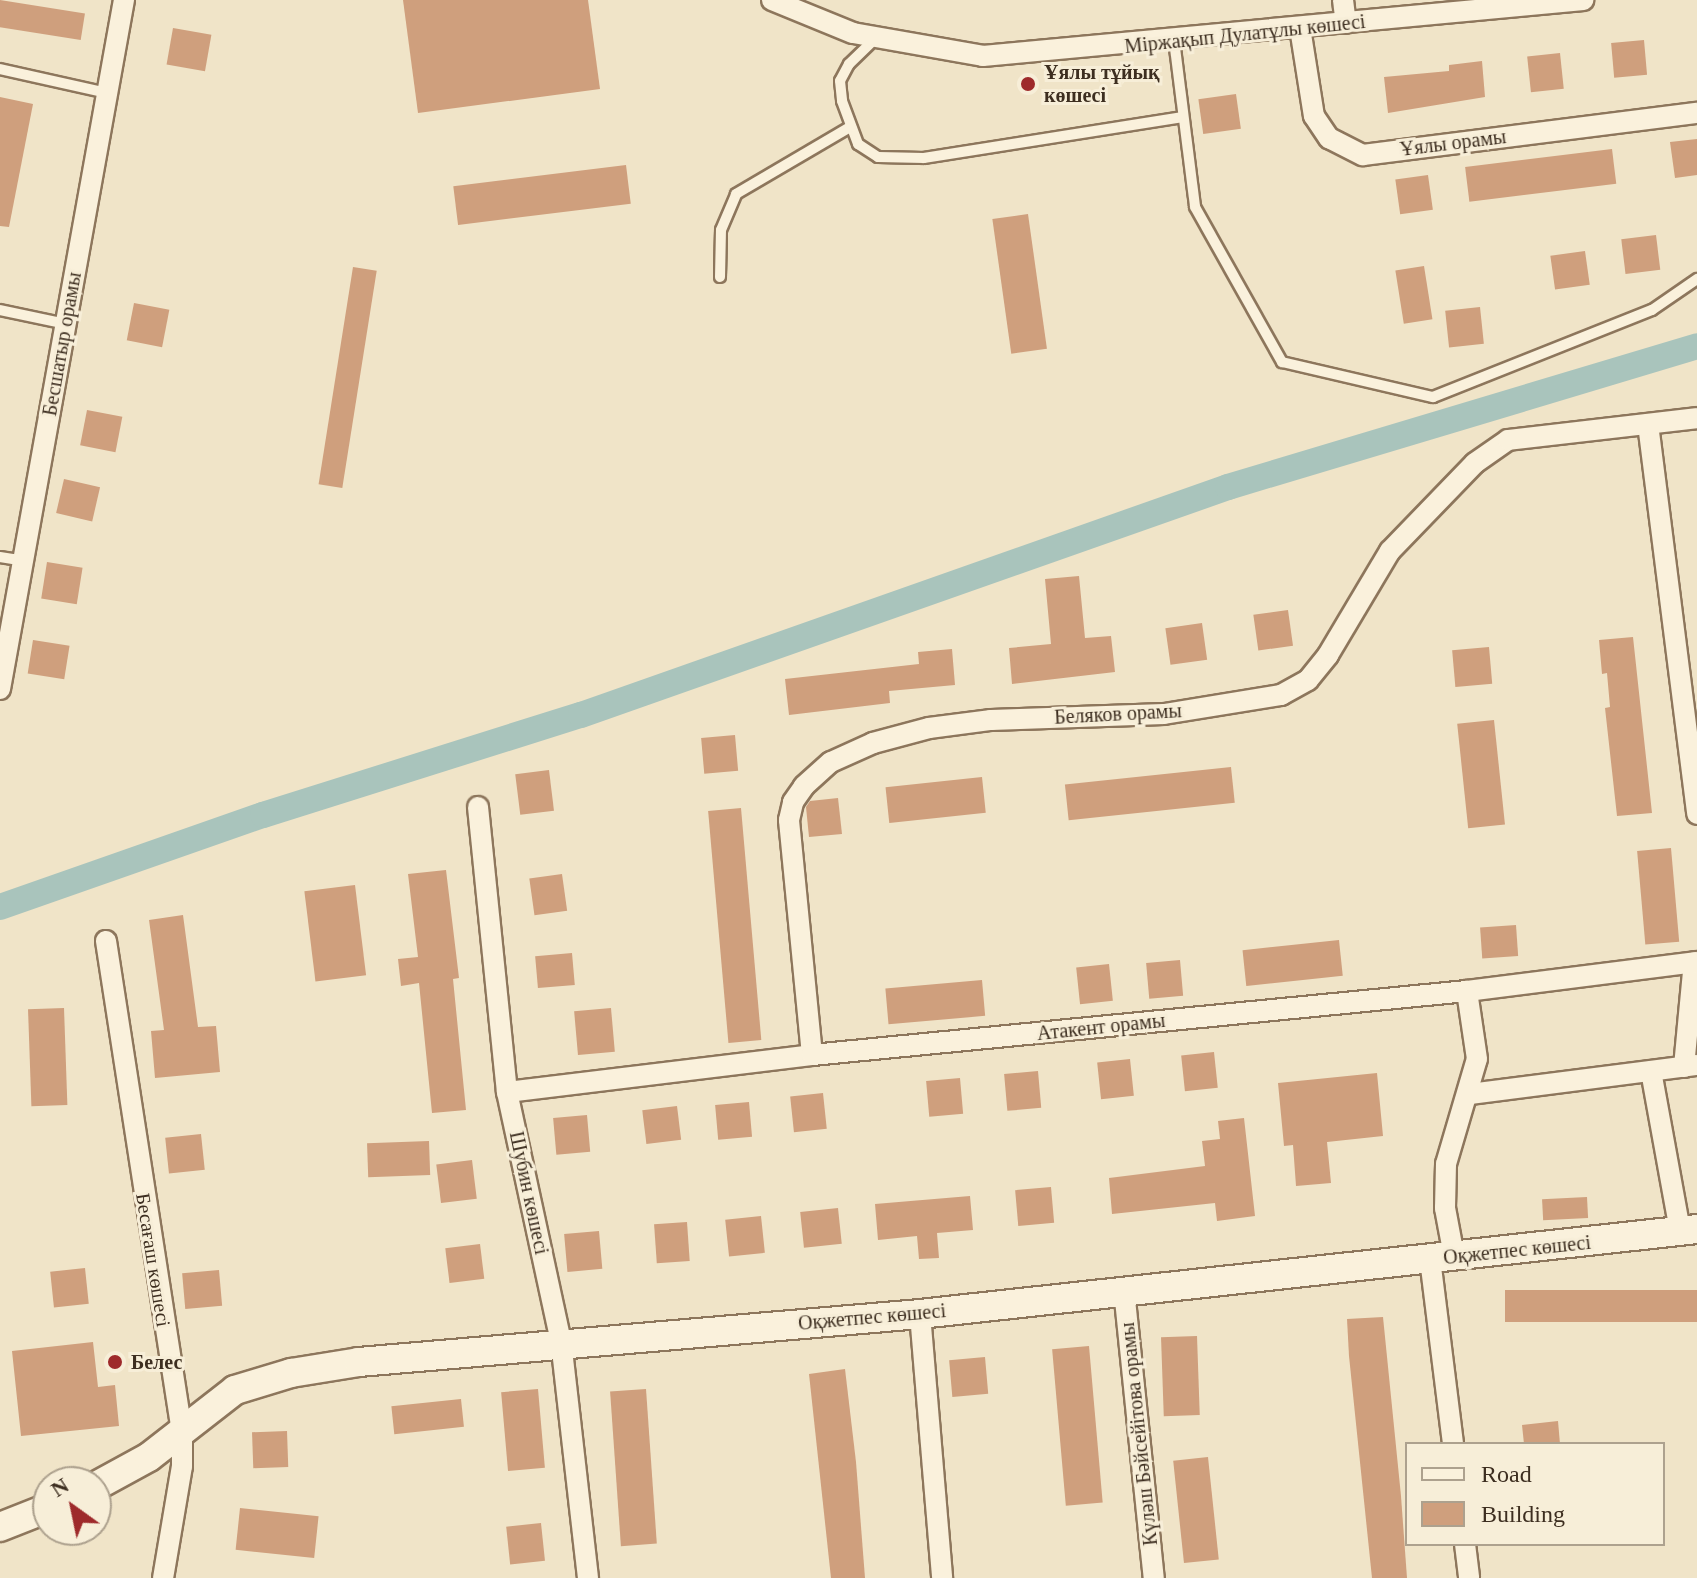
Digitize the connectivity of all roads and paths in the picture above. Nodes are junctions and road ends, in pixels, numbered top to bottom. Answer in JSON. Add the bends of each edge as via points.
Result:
{"nodes":[{"id":1,"x":124,"y":0,"type":"edge"},
{"id":2,"x":1343,"y":0,"type":"edge"},
{"id":3,"x":1583,"y":0,"type":"edge"},
{"id":4,"x":785,"y":4,"type":"edge"},
{"id":5,"x":1346,"y":23,"type":"junction"},
{"id":6,"x":1300,"y":28,"type":"junction"},
{"id":7,"x":877,"y":37,"type":"junction"},
{"id":8,"x":1174,"y":40,"type":"junction"},
{"id":9,"x":0,"y":69,"type":"edge"},
{"id":10,"x":107,"y":93,"type":"junction"},
{"id":11,"x":1697,"y":113,"type":"edge"},
{"id":12,"x":1183,"y":117,"type":"junction"},
{"id":13,"x":850,"y":127,"type":"junction"},
{"id":14,"x":720,"y":277,"type":"dead end"},
{"id":15,"x":1697,"y":279,"type":"edge"},
{"id":16,"x":0,"y":310,"type":"edge"},
{"id":17,"x":66,"y":324,"type":"junction"},
{"id":18,"x":1697,"y":418,"type":"edge"},
{"id":19,"x":1648,"y":424,"type":"junction"},
{"id":20,"x":0,"y":557,"type":"edge"},
{"id":21,"x":24,"y":561,"type":"junction"},
{"id":22,"x":0,"y":689,"type":"edge"},
{"id":23,"x":478,"y":807,"type":"dead end"},
{"id":24,"x":1697,"y":814,"type":"edge"},
{"id":25,"x":106,"y":941,"type":"dead end"},
{"id":26,"x":1695,"y":962,"type":"edge"},
{"id":27,"x":1467,"y":991,"type":"junction"},
{"id":28,"x":812,"y":1055,"type":"junction"},
{"id":29,"x":1690,"y":1066,"type":"edge"},
{"id":30,"x":1651,"y":1071,"type":"junction"},
{"id":31,"x":507,"y":1092,"type":"junction"},
{"id":32,"x":1470,"y":1094,"type":"junction"},
{"id":33,"x":1689,"y":1230,"type":"edge"},
{"id":34,"x":1442,"y":1258,"type":"junction"},
{"id":35,"x":1124,"y":1290,"type":"junction"},
{"id":36,"x":920,"y":1314,"type":"junction"},
{"id":37,"x":561,"y":1341,"type":"junction"},
{"id":38,"x":182,"y":1432,"type":"junction"},
{"id":39,"x":1453,"y":1442,"type":"edge"},
{"id":40,"x":112,"y":1476,"type":"edge"},
{"id":41,"x":32,"y":1514,"type":"edge"},
{"id":42,"x":0,"y":1527,"type":"edge"},
{"id":43,"x":1465,"y":1546,"type":"edge"},
{"id":44,"x":163,"y":1578,"type":"edge"},
{"id":45,"x":588,"y":1578,"type":"edge"},
{"id":46,"x":942,"y":1578,"type":"edge"},
{"id":47,"x":1154,"y":1578,"type":"edge"},
{"id":48,"x":1469,"y":1578,"type":"edge"}],
"edges":[{"from":1,"to":10,"type":"street","name":"Бесшатыр орамы"},
{"from":2,"to":5,"type":"street"},
{"from":3,"to":5,"type":"street","name":"Міржақып Дулатұлы көшесі"},
{"from":4,"to":7,"type":"street","name":"Міржақып Дулатұлы көшесі"},
{"from":5,"to":6,"type":"street","name":"Міржақып Дулатұлы көшесі"},
{"from":6,"to":8,"type":"street","name":"Міржақып Дулатұлы көшесі"},
{"from":6,"to":11,"type":"street","name":"Ұялы орамы","via":[[1314,116],[1329,138],[1363,155]]},
{"from":7,"to":8,"type":"street","name":"Міржақып Дулатұлы көшесі","via":[[983,56]]},
{"from":7,"to":13,"type":"lane","via":[[849,64],[840,81]]},
{"from":8,"to":12,"type":"lane"},
{"from":9,"to":10,"type":"lane"},
{"from":10,"to":17,"type":"street","name":"Бесшатыр орамы"},
{"from":12,"to":13,"type":"lane","via":[[898,160],[878,157],[858,144]]},
{"from":12,"to":15,"type":"lane","via":[[1195,207],[1207,236],[1269,345],[1282,362],[1300,370],[1433,397],[1652,310]]},
{"from":13,"to":14,"type":"lane","via":[[736,194],[721,230]]},
{"from":16,"to":17,"type":"lane"},
{"from":17,"to":21,"type":"street","name":"Бесшатыр орамы"},
{"from":18,"to":19,"type":"street","name":"Беляков орамы"},
{"from":19,"to":24,"type":"street"},
{"from":19,"to":28,"type":"street","name":"Беляков орамы","via":[[1508,440],[1475,463],[1390,551],[1308,680],[1281,695],[1164,714],[991,720],[929,728],[873,743],[831,762],[804,786],[789,820]]},
{"from":20,"to":21,"type":"lane"},
{"from":21,"to":22,"type":"street","name":"Бесшатыр орамы"},
{"from":23,"to":31,"type":"street","name":"Шубин көшесі"},
{"from":25,"to":38,"type":"street","name":"Бесағаш көшесі"},
{"from":26,"to":27,"type":"street","name":"Атакент орамы"},
{"from":26,"to":29,"type":"street","name":"Атакент орамы"},
{"from":27,"to":28,"type":"street","name":"Атакент орамы"},
{"from":27,"to":32,"type":"street","via":[[1477,1059]]},
{"from":28,"to":31,"type":"street","name":"Атакент орамы"},
{"from":29,"to":30,"type":"street"},
{"from":30,"to":32,"type":"street"},
{"from":30,"to":33,"type":"street","name":"Оқжетпес көшесі"},
{"from":31,"to":37,"type":"street","name":"Шубин көшесі"},
{"from":32,"to":34,"type":"street","via":[[1446,1164]]},
{"from":33,"to":34,"type":"street","name":"Оқжетпес көшесі"},
{"from":34,"to":35,"type":"street","name":"Оқжетпес көшесі"},
{"from":34,"to":39,"type":"street"},
{"from":35,"to":36,"type":"street","name":"Оқжетпес көшесі"},
{"from":35,"to":47,"type":"street","name":"Күләш Бәйсейітова орамы"},
{"from":36,"to":37,"type":"street","name":"Оқжетпес көшесі"},
{"from":36,"to":46,"type":"street"},
{"from":37,"to":38,"type":"street","name":"Оқжетпес көшесі","via":[[291,1373],[235,1390]]},
{"from":37,"to":45,"type":"street","name":"Шубин көшесі"},
{"from":38,"to":40,"type":"street","name":"Оқжетпес көшесі"},
{"from":38,"to":44,"type":"street","name":"Бесағаш көшесі","via":[[182,1466]]},
{"from":41,"to":42,"type":"street"},
{"from":43,"to":48,"type":"street"}]}
